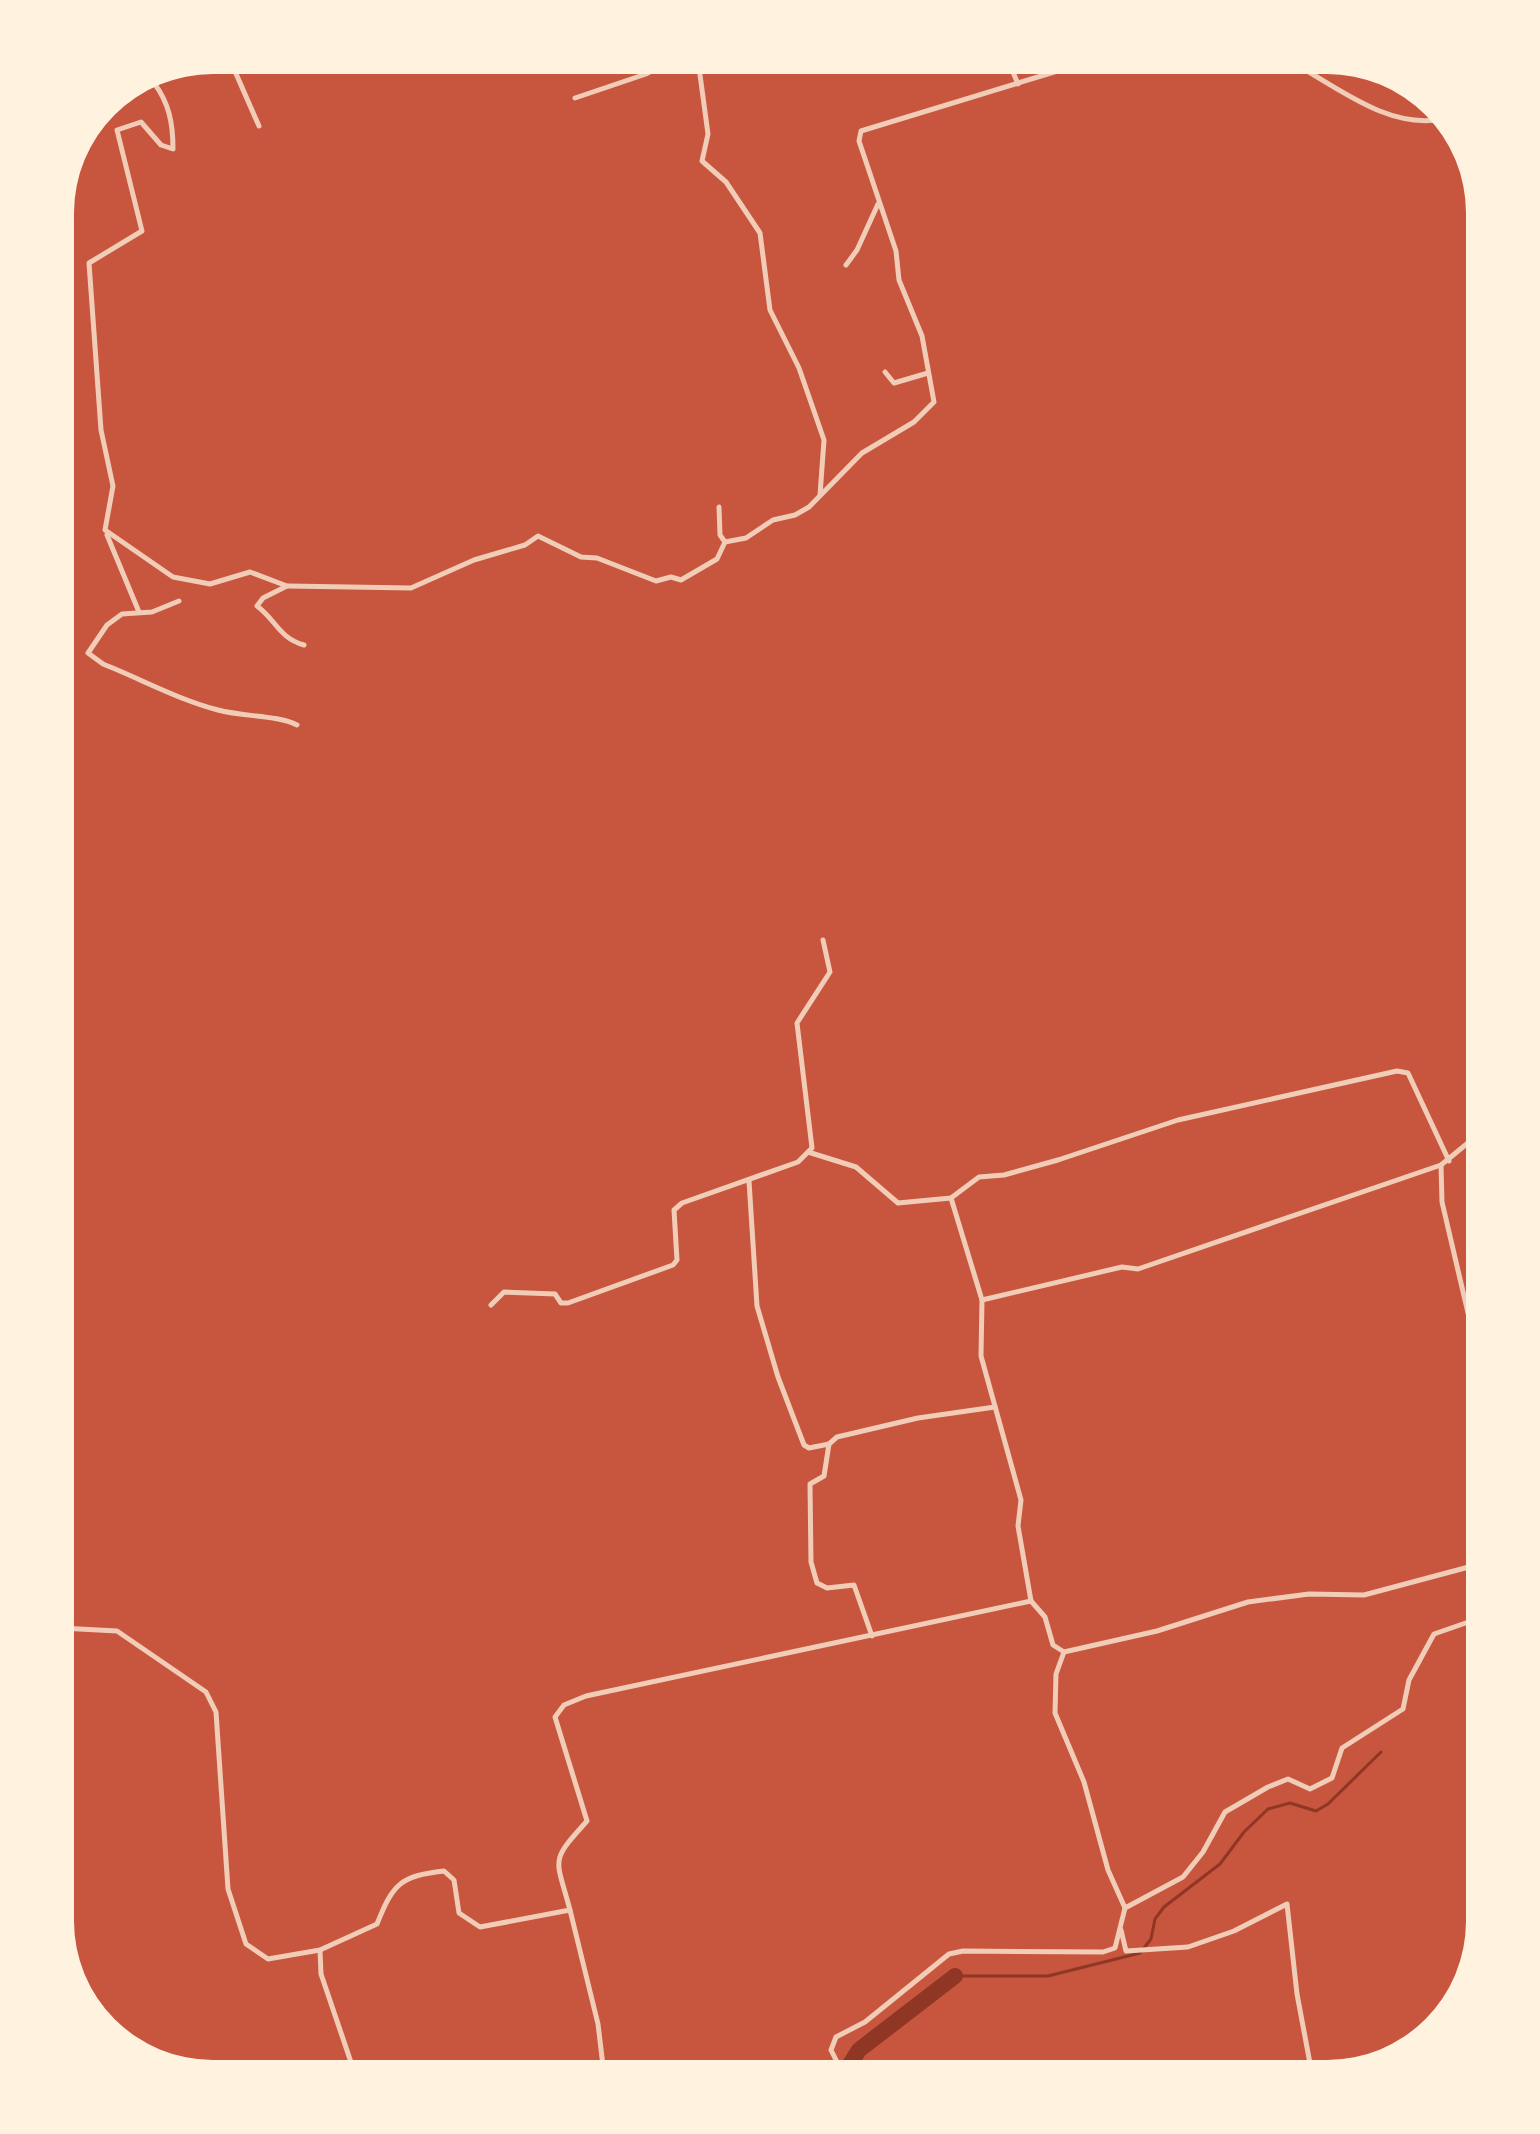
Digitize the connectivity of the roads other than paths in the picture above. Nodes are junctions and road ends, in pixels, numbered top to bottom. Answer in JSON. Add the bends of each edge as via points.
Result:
{"nodes":[{"id":1,"x":236,"y":74,"type":"edge"},
{"id":2,"x":646,"y":74,"type":"edge"},
{"id":3,"x":700,"y":74,"type":"edge"},
{"id":4,"x":1014,"y":74,"type":"edge"},
{"id":5,"x":1049,"y":74,"type":"edge"},
{"id":6,"x":1312,"y":74,"type":"edge"},
{"id":7,"x":1018,"y":84,"type":"junction"},
{"id":8,"x":157,"y":87,"type":"edge"},
{"id":9,"x":575,"y":98,"type":"dead end"},
{"id":10,"x":1429,"y":119,"type":"edge"},
{"id":11,"x":259,"y":126,"type":"dead end"},
{"id":12,"x":878,"y":203,"type":"junction"},
{"id":13,"x":846,"y":265,"type":"dead end"},
{"id":14,"x":885,"y":372,"type":"dead end"},
{"id":15,"x":928,"y":373,"type":"junction"},
{"id":16,"x":820,"y":496,"type":"junction"},
{"id":17,"x":719,"y":507,"type":"dead end"},
{"id":18,"x":105,"y":530,"type":"junction"},
{"id":19,"x":725,"y":542,"type":"junction"},
{"id":20,"x":287,"y":586,"type":"junction"},
{"id":21,"x":179,"y":601,"type":"dead end"},
{"id":22,"x":139,"y":612,"type":"junction"},
{"id":23,"x":304,"y":645,"type":"dead end"},
{"id":24,"x":297,"y":725,"type":"dead end"},
{"id":25,"x":823,"y":940,"type":"dead end"},
{"id":26,"x":1466,"y":1146,"type":"edge"},
{"id":27,"x":808,"y":1152,"type":"junction"},
{"id":28,"x":1449,"y":1161,"type":"junction"},
{"id":29,"x":1441,"y":1165,"type":"junction"},
{"id":30,"x":749,"y":1181,"type":"junction"},
{"id":31,"x":951,"y":1198,"type":"junction"},
{"id":32,"x":982,"y":1300,"type":"junction"},
{"id":33,"x":1466,"y":1304,"type":"edge"},
{"id":34,"x":491,"y":1305,"type":"dead end"},
{"id":35,"x":995,"y":1407,"type":"junction"},
{"id":36,"x":829,"y":1444,"type":"junction"},
{"id":37,"x":1466,"y":1568,"type":"edge"},
{"id":38,"x":1031,"y":1601,"type":"junction"},
{"id":39,"x":1466,"y":1623,"type":"edge"},
{"id":40,"x":74,"y":1629,"type":"edge"},
{"id":41,"x":872,"y":1636,"type":"junction"},
{"id":42,"x":1064,"y":1652,"type":"junction"},
{"id":43,"x":1125,"y":1908,"type":"junction"},
{"id":44,"x":570,"y":1910,"type":"junction"},
{"id":45,"x":1120,"y":1926,"type":"junction"},
{"id":46,"x":320,"y":1950,"type":"junction"},
{"id":47,"x":350,"y":2060,"type":"edge"},
{"id":48,"x":602,"y":2060,"type":"edge"},
{"id":49,"x":836,"y":2060,"type":"edge"},
{"id":50,"x":1309,"y":2060,"type":"edge"}],
"edges":[{"from":1,"to":11,"type":"street"},
{"from":2,"to":9,"type":"street"},
{"from":3,"to":16,"type":"street","via":[[708,134],[702,161],[726,182],[760,233],[770,310],[799,368],[824,440]]},
{"from":4,"to":7,"type":"street"},
{"from":5,"to":7,"type":"street"},
{"from":6,"to":10,"type":"street","via":[[1386,116]]},
{"from":7,"to":12,"type":"street","via":[[861,131],[859,141]]},
{"from":8,"to":18,"type":"street","via":[[173,124],[173,149],[161,145],[141,122],[117,130],[142,231],[89,263],[101,430],[113,486]]},
{"from":12,"to":13,"type":"street"},
{"from":12,"to":15,"type":"street","via":[[896,251],[899,280],[922,336]]},
{"from":14,"to":15,"type":"street","via":[[894,383]]},
{"from":15,"to":16,"type":"street","via":[[934,402],[914,422],[862,453]]},
{"from":16,"to":19,"type":"street","via":[[795,515]]},
{"from":17,"to":19,"type":"street"},
{"from":18,"to":20,"type":"street","via":[[173,577],[210,584],[250,572]]},
{"from":18,"to":22,"type":"street"},
{"from":19,"to":20,"type":"street","via":[[717,559],[681,580],[656,581],[581,557],[538,536],[411,588]]},
{"from":20,"to":23,"type":"street","via":[[257,606],[288,641]]},
{"from":21,"to":22,"type":"street"},
{"from":22,"to":24,"type":"street","via":[[112,621],[88,653],[213,709],[259,720],[284,718]]},
{"from":25,"to":27,"type":"street","via":[[830,972],[797,1023],[812,1148]]},
{"from":26,"to":28,"type":"street"},
{"from":27,"to":30,"type":"street","via":[[798,1162]]},
{"from":27,"to":31,"type":"street","via":[[856,1167],[898,1203]]},
{"from":28,"to":29,"type":"street"},
{"from":28,"to":31,"type":"street","via":[[1408,1073],[1397,1071],[1178,1120],[1058,1160],[979,1177]]},
{"from":29,"to":32,"type":"street","via":[[1138,1269],[1122,1267]]},
{"from":29,"to":33,"type":"street","via":[[1442,1202]]},
{"from":30,"to":34,"type":"street","via":[[674,1210],[673,1265],[568,1303],[541,1291],[504,1292]]},
{"from":30,"to":36,"type":"street","via":[[757,1306],[778,1377],[804,1445]]},
{"from":31,"to":32,"type":"street"},
{"from":32,"to":35,"type":"street","via":[[981,1356]]},
{"from":35,"to":36,"type":"street","via":[[918,1418],[837,1437]]},
{"from":35,"to":38,"type":"street","via":[[1021,1500],[1018,1526]]},
{"from":36,"to":41,"type":"street","via":[[824,1476],[810,1484],[811,1562],[817,1583],[827,1588],[854,1585]]},
{"from":37,"to":42,"type":"street","via":[[1364,1595],[1309,1594],[1248,1602],[1157,1631]]},
{"from":38,"to":41,"type":"street"},
{"from":38,"to":42,"type":"street","via":[[1045,1617],[1053,1645]]},
{"from":39,"to":43,"type":"street","via":[[1434,1634],[1409,1680],[1403,1709],[1342,1748],[1332,1778],[1310,1789],[1288,1779],[1225,1812],[1183,1877]]},
{"from":40,"to":46,"type":"street","via":[[117,1631],[206,1692],[216,1712],[228,1889],[246,1944],[268,1959]]},
{"from":41,"to":44,"type":"street","via":[[625,1687],[564,1705],[555,1717],[587,1821],[560,1851],[557,1863]]},
{"from":42,"to":43,"type":"street","via":[[1056,1674],[1055,1713]]},
{"from":43,"to":45,"type":"street"},
{"from":44,"to":46,"type":"street","via":[[480,1927],[459,1913],[454,1880],[444,1871],[412,1874],[390,1891],[377,1924]]},
{"from":44,"to":48,"type":"street"},
{"from":45,"to":49,"type":"street","via":[[1115,1948],[1103,1952],[949,1954],[865,2022],[836,2037],[831,2050]]},
{"from":45,"to":50,"type":"street","via":[[1126,1951],[1188,1947],[1287,1904]]},
{"from":46,"to":47,"type":"street","via":[[321,1974]]}]}
